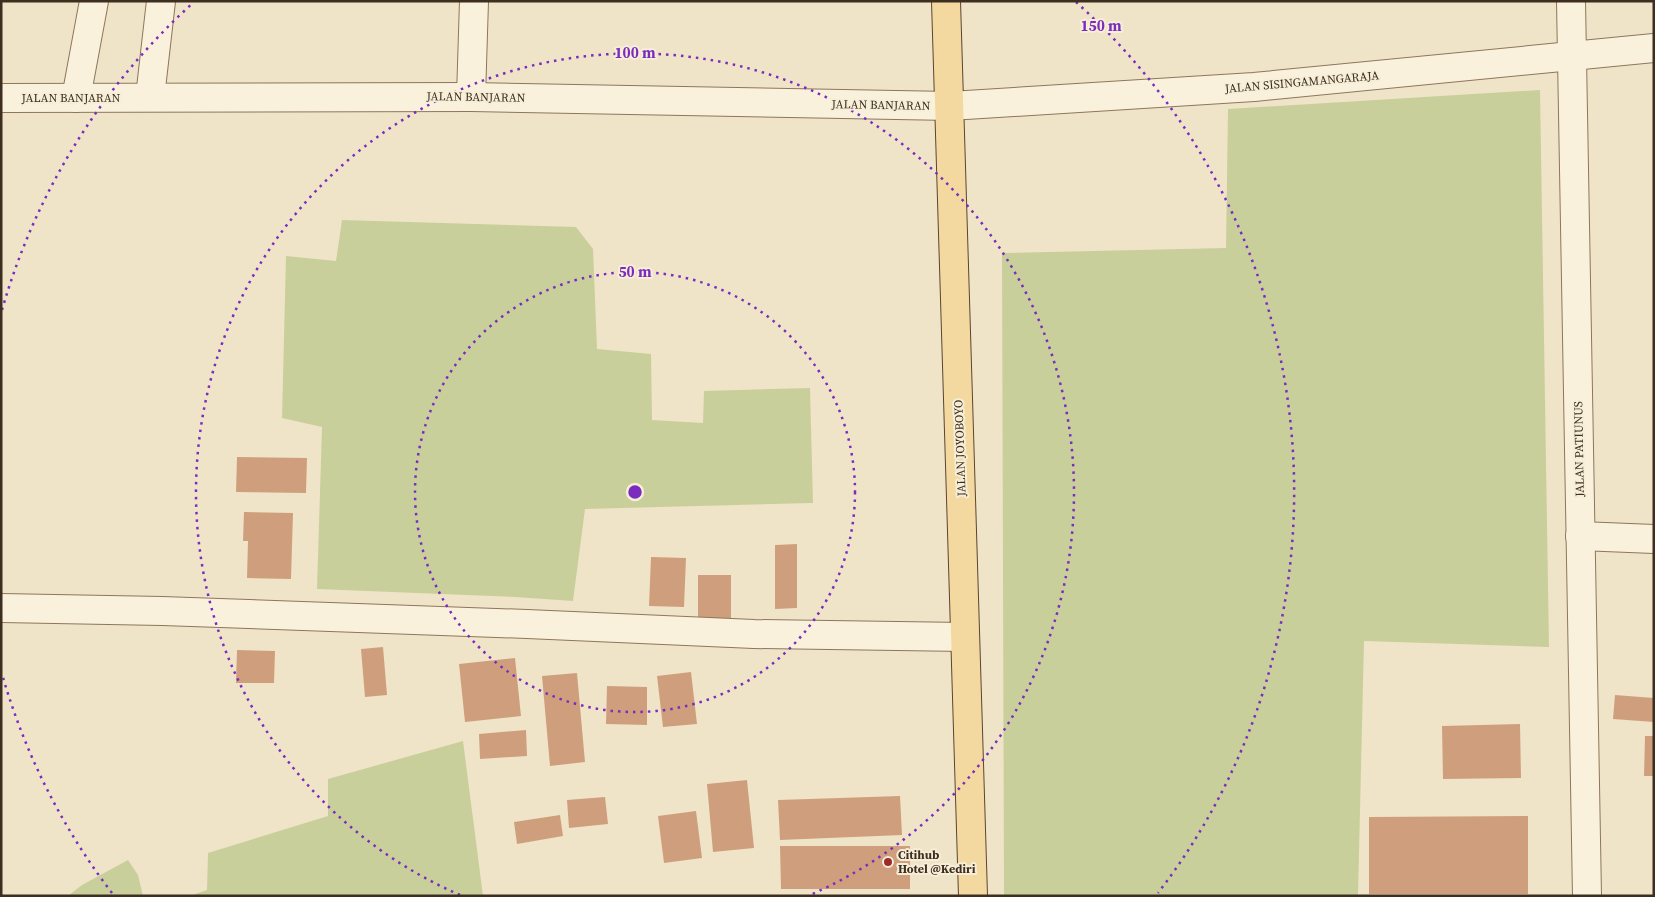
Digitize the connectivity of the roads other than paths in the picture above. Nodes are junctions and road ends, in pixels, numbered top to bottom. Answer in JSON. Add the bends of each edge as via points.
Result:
{"nodes":[{"id":1,"x":94,"y":1,"type":"edge"},
{"id":2,"x":161,"y":1,"type":"edge"},
{"id":3,"x":474,"y":1,"type":"edge"},
{"id":4,"x":946,"y":1,"type":"edge"},
{"id":5,"x":1571,"y":1,"type":"edge"},
{"id":6,"x":1654,"y":48,"type":"edge"},
{"id":7,"x":1572,"y":56,"type":"junction"},
{"id":8,"x":471,"y":96,"type":"junction"},
{"id":9,"x":150,"y":97,"type":"junction"},
{"id":10,"x":1,"y":98,"type":"edge"},
{"id":11,"x":76,"y":98,"type":"junction"},
{"id":12,"x":950,"y":106,"type":"junction"},
{"id":13,"x":1580,"y":536,"type":"junction"},
{"id":14,"x":1654,"y":539,"type":"edge"},
{"id":15,"x":1,"y":608,"type":"edge"},
{"id":16,"x":965,"y":637,"type":"junction"},
{"id":17,"x":972,"y":896,"type":"edge"},
{"id":18,"x":1587,"y":896,"type":"edge"}],
"edges":[{"from":1,"to":11,"type":"street"},
{"from":2,"to":9,"type":"street"},
{"from":3,"to":8,"type":"street"},
{"from":4,"to":12,"type":"main road","name":"JALAN JOYOBOYO"},
{"from":5,"to":7,"type":"street","name":"JALAN PATIUNUS"},
{"from":6,"to":7,"type":"street","name":"JALAN SISINGAMANGARAJA"},
{"from":7,"to":12,"type":"street","name":"JALAN SISINGAMANGARAJA","via":[[1254,87]]},
{"from":7,"to":13,"type":"street","name":"JALAN PATIUNUS"},
{"from":8,"to":9,"type":"street","name":"JALAN BANJARAN"},
{"from":8,"to":12,"type":"street","name":"JALAN BANJARAN"},
{"from":9,"to":11,"type":"street","name":"JALAN BANJARAN"},
{"from":10,"to":11,"type":"street","name":"JALAN BANJARAN"},
{"from":12,"to":16,"type":"main road","name":"JALAN JOYOBOYO"},
{"from":13,"to":14,"type":"street"},
{"from":13,"to":18,"type":"street","name":"JALAN PATIUNUS"},
{"from":15,"to":16,"type":"street","via":[[754,634]]},
{"from":16,"to":17,"type":"main road","name":"JALAN JOYOBOYO"}]}
